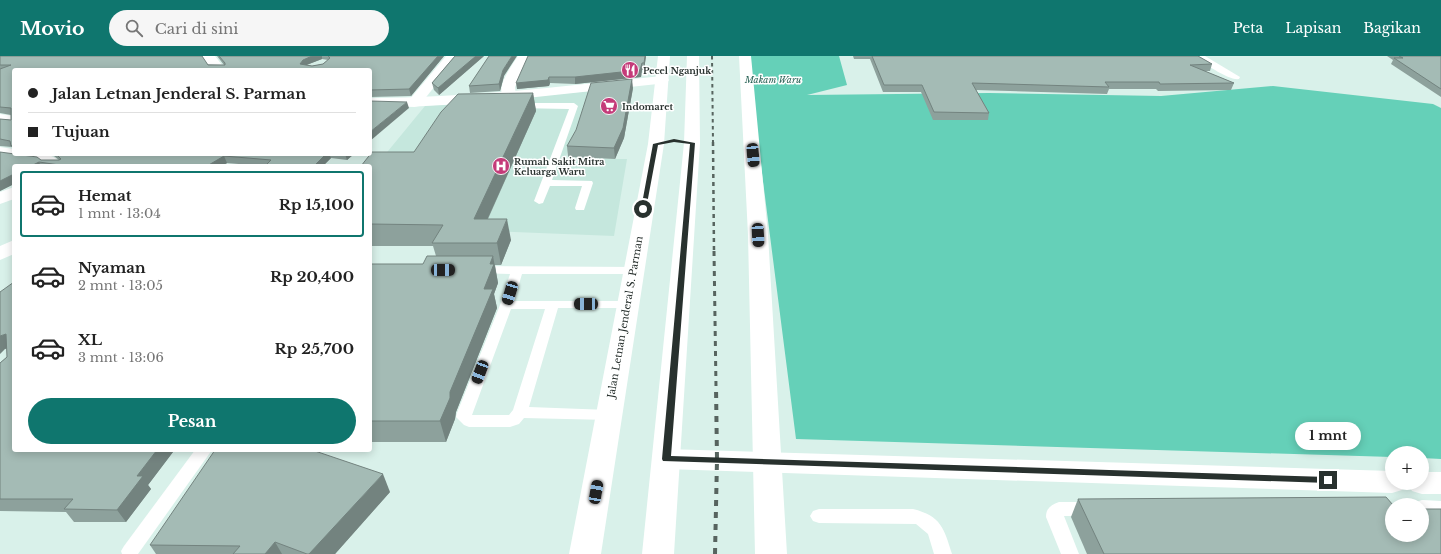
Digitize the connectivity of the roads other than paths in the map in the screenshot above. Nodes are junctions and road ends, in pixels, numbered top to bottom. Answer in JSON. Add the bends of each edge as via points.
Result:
{"nodes":[{"id":1,"x":208,"y":56,"type":"edge"},
{"id":2,"x":453,"y":56,"type":"edge"},
{"id":3,"x":524,"y":56,"type":"edge"},
{"id":4,"x":664,"y":56,"type":"edge"},
{"id":5,"x":693,"y":56,"type":"edge"},
{"id":6,"x":746,"y":56,"type":"edge"},
{"id":7,"x":1200,"y":56,"type":"edge"},
{"id":8,"x":217,"y":68,"type":"edge"},
{"id":9,"x":1236,"y":77,"type":"dead end"},
{"id":10,"x":662,"y":80,"type":"junction"},
{"id":11,"x":509,"y":96,"type":"junction"},
{"id":12,"x":372,"y":102,"type":"edge"},
{"id":13,"x":414,"y":103,"type":"junction"},
{"id":14,"x":456,"y":108,"type":"edge"},
{"id":15,"x":0,"y":119,"type":"edge"},
{"id":16,"x":12,"y":121,"type":"edge"},
{"id":17,"x":692,"y":143,"type":"junction"},
{"id":18,"x":656,"y":144,"type":"junction"},
{"id":19,"x":0,"y":152,"type":"edge"},
{"id":20,"x":12,"y":154,"type":"edge"},
{"id":21,"x":27,"y":156,"type":"edge"},
{"id":22,"x":53,"y":164,"type":"edge"},
{"id":23,"x":546,"y":183,"type":"junction"},
{"id":24,"x":12,"y":193,"type":"edge"},
{"id":25,"x":0,"y":199,"type":"edge"},
{"id":26,"x":539,"y":201,"type":"dead end"},
{"id":27,"x":580,"y":208,"type":"dead end"},
{"id":28,"x":0,"y":240,"type":"edge"},
{"id":29,"x":12,"y":242,"type":"edge"},
{"id":30,"x":12,"y":247,"type":"edge"},
{"id":31,"x":0,"y":254,"type":"edge"},
{"id":32,"x":462,"y":270,"type":"edge"},
{"id":33,"x":516,"y":270,"type":"junction"},
{"id":34,"x":633,"y":270,"type":"junction"},
{"id":35,"x":553,"y":304,"type":"junction"},
{"id":36,"x":628,"y":304,"type":"junction"},
{"id":37,"x":506,"y":305,"type":"junction"},
{"id":38,"x":520,"y":412,"type":"junction"},
{"id":39,"x":609,"y":415,"type":"junction"},
{"id":40,"x":203,"y":452,"type":"edge"},
{"id":41,"x":666,"y":459,"type":"junction"},
{"id":42,"x":769,"y":463,"type":"junction"},
{"id":43,"x":1385,"y":482,"type":"edge"},
{"id":44,"x":1429,"y":483,"type":"edge"},
{"id":45,"x":1441,"y":483,"type":"edge"},
{"id":46,"x":1429,"y":507,"type":"edge"},
{"id":47,"x":1106,"y":508,"type":"edge"},
{"id":48,"x":1441,"y":508,"type":"edge"},
{"id":49,"x":819,"y":516,"type":"dead end"},
{"id":50,"x":130,"y":550,"type":"dead end"},
{"id":51,"x":585,"y":554,"type":"edge"},
{"id":52,"x":658,"y":554,"type":"edge"},
{"id":53,"x":771,"y":554,"type":"edge"},
{"id":54,"x":943,"y":554,"type":"edge"},
{"id":55,"x":1070,"y":554,"type":"edge"}],
"edges":[{"from":1,"to":8,"type":"main road"},
{"from":2,"to":13,"type":"main road"},
{"from":3,"to":11,"type":"main road","via":[[508,87]]},
{"from":4,"to":10,"type":"main road","name":"Jalan Letnan Jenderal S. Parman"},
{"from":5,"to":17,"type":"main road"},
{"from":6,"to":42,"type":"main road"},
{"from":7,"to":9,"type":"lane"},
{"from":10,"to":11,"type":"main road"},
{"from":10,"to":18,"type":"main road","name":"Jalan Letnan Jenderal S. Parman"},
{"from":11,"to":13,"type":"main road"},
{"from":12,"to":13,"type":"main road"},
{"from":14,"to":23,"type":"lane","via":[[574,106]]},
{"from":15,"to":16,"type":"main road"},
{"from":17,"to":18,"type":"main road","via":[[674,140]]},
{"from":17,"to":41,"type":"main road"},
{"from":18,"to":34,"type":"main road","name":"Jalan Letnan Jenderal S. Parman"},
{"from":19,"to":20,"type":"main road"},
{"from":21,"to":22,"type":"main road","via":[[47,159]]},
{"from":23,"to":26,"type":"lane"},
{"from":23,"to":27,"type":"lane","via":[[588,183]]},
{"from":24,"to":25,"type":"main road"},
{"from":28,"to":29,"type":"main road"},
{"from":30,"to":31,"type":"main road"},
{"from":32,"to":33,"type":"lane"},
{"from":33,"to":34,"type":"lane"},
{"from":33,"to":37,"type":"lane"},
{"from":34,"to":36,"type":"main road","name":"Jalan Letnan Jenderal S. Parman"},
{"from":35,"to":36,"type":"lane"},
{"from":35,"to":37,"type":"lane"},
{"from":35,"to":38,"type":"lane"},
{"from":36,"to":39,"type":"main road","name":"Jalan Letnan Jenderal S. Parman"},
{"from":37,"to":38,"type":"lane","via":[[464,417],[469,421],[510,421]]},
{"from":38,"to":39,"type":"lane"},
{"from":39,"to":51,"type":"main road","name":"Jalan Letnan Jenderal S. Parman"},
{"from":40,"to":50,"type":"lane"},
{"from":41,"to":42,"type":"main road"},
{"from":41,"to":52,"type":"main road"},
{"from":42,"to":43,"type":"main road"},
{"from":42,"to":53,"type":"main road"},
{"from":44,"to":45,"type":"main road"},
{"from":46,"to":48,"type":"lane"},
{"from":47,"to":55,"type":"lane","via":[[1059,509],[1055,512]]},
{"from":49,"to":54,"type":"lane","via":[[923,518],[932,524],[937,532]]}]}
